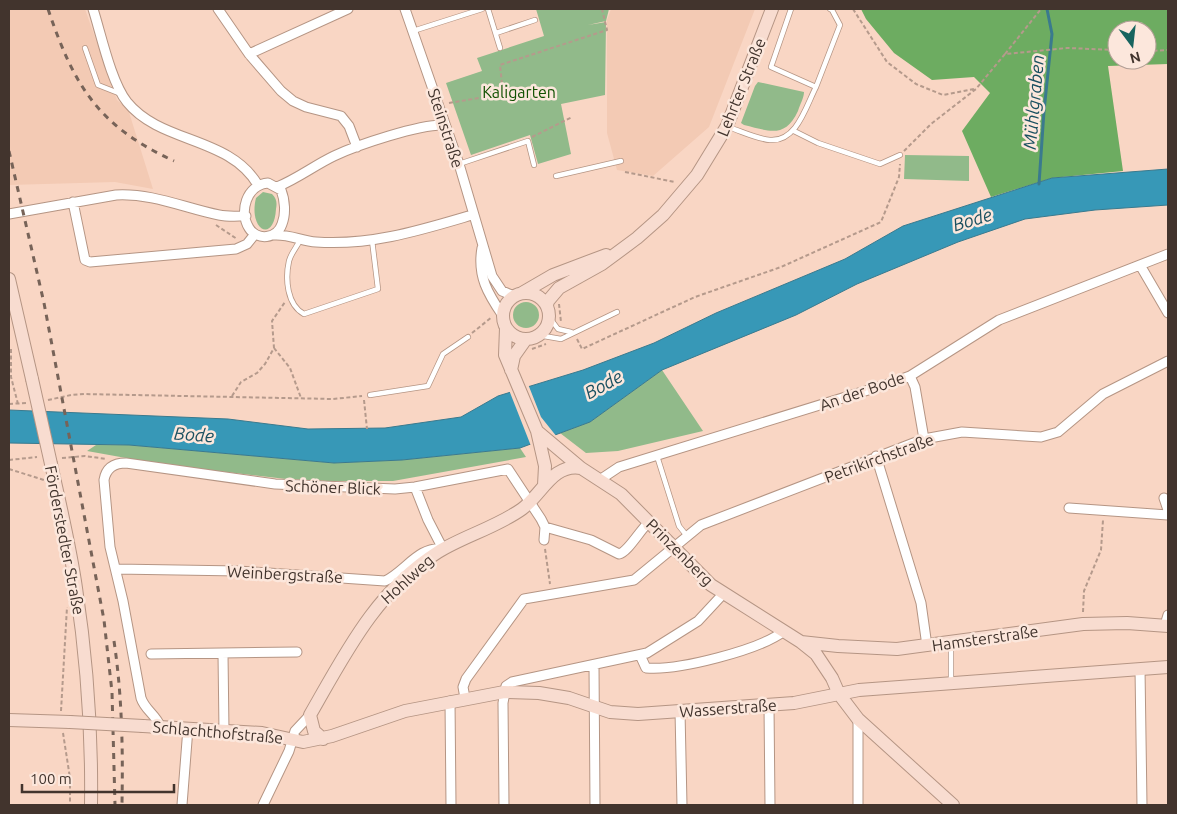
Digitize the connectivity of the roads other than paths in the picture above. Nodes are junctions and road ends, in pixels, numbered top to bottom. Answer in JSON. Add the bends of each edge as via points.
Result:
{"nodes":[{"id":1,"x":93,"y":9,"type":"edge"},
{"id":2,"x":218,"y":9,"type":"edge"},
{"id":3,"x":348,"y":9,"type":"edge"},
{"id":4,"x":404,"y":9,"type":"edge"},
{"id":5,"x":482,"y":9,"type":"edge"},
{"id":6,"x":488,"y":9,"type":"edge"},
{"id":7,"x":772,"y":9,"type":"edge"},
{"id":8,"x":791,"y":9,"type":"edge"},
{"id":9,"x":830,"y":9,"type":"edge"},
{"id":10,"x":535,"y":20,"type":"dead end"},
{"id":11,"x":413,"y":31,"type":"junction"},
{"id":12,"x":496,"y":33,"type":"junction"},
{"id":13,"x":85,"y":48,"type":"dead end"},
{"id":14,"x":500,"y":48,"type":"dead end"},
{"id":15,"x":248,"y":54,"type":"junction"},
{"id":16,"x":816,"y":87,"type":"junction"},
{"id":17,"x":122,"y":95,"type":"junction"},
{"id":18,"x":444,"y":125,"type":"junction"},
{"id":19,"x":727,"y":126,"type":"junction"},
{"id":20,"x":794,"y":131,"type":"junction"},
{"id":21,"x":357,"y":147,"type":"junction"},
{"id":22,"x":900,"y":155,"type":"road end"},
{"id":23,"x":621,"y":161,"type":"dead end"},
{"id":24,"x":459,"y":164,"type":"junction"},
{"id":25,"x":534,"y":165,"type":"dead end"},
{"id":26,"x":556,"y":176,"type":"dead end"},
{"id":27,"x":258,"y":185,"type":"junction"},
{"id":28,"x":277,"y":186,"type":"junction"},
{"id":29,"x":73,"y":202,"type":"junction"},
{"id":30,"x":9,"y":214,"type":"edge"},
{"id":31,"x":472,"y":215,"type":"junction"},
{"id":32,"x":246,"y":216,"type":"junction"},
{"id":33,"x":255,"y":234,"type":"junction"},
{"id":34,"x":274,"y":234,"type":"junction"},
{"id":35,"x":300,"y":240,"type":"junction"},
{"id":36,"x":372,"y":240,"type":"junction"},
{"id":37,"x":482,"y":248,"type":"junction"},
{"id":38,"x":622,"y":249,"type":"junction"},
{"id":39,"x":1168,"y":254,"type":"edge"},
{"id":40,"x":1140,"y":265,"type":"junction"},
{"id":41,"x":9,"y":279,"type":"edge"},
{"id":42,"x":518,"y":294,"type":"junction"},
{"id":43,"x":548,"y":311,"type":"junction"},
{"id":44,"x":617,"y":312,"type":"dead end"},
{"id":45,"x":1168,"y":313,"type":"edge"},
{"id":46,"x":501,"y":320,"type":"junction"},
{"id":47,"x":573,"y":332,"type":"junction"},
{"id":48,"x":538,"y":335,"type":"junction"},
{"id":49,"x":468,"y":337,"type":"road end"},
{"id":50,"x":526,"y":339,"type":"junction"},
{"id":51,"x":1168,"y":360,"type":"edge"},
{"id":52,"x":513,"y":374,"type":"junction"},
{"id":53,"x":910,"y":376,"type":"junction"},
{"id":54,"x":370,"y":395,"type":"dead end"},
{"id":55,"x":537,"y":431,"type":"junction"},
{"id":56,"x":924,"y":439,"type":"junction"},
{"id":57,"x":657,"y":456,"type":"junction"},
{"id":58,"x":876,"y":456,"type":"junction"},
{"id":59,"x":582,"y":468,"type":"junction"},
{"id":60,"x":601,"y":479,"type":"junction"},
{"id":61,"x":544,"y":485,"type":"junction"},
{"id":62,"x":416,"y":487,"type":"junction"},
{"id":63,"x":1164,"y":498,"type":"dead end"},
{"id":64,"x":530,"y":502,"type":"junction"},
{"id":65,"x":1070,"y":508,"type":"dead end"},
{"id":66,"x":1168,"y":510,"type":"edge"},
{"id":67,"x":1168,"y":515,"type":"edge"},
{"id":68,"x":649,"y":522,"type":"junction"},
{"id":69,"x":545,"y":528,"type":"junction"},
{"id":70,"x":687,"y":536,"type":"junction"},
{"id":71,"x":544,"y":540,"type":"road end"},
{"id":72,"x":673,"y":548,"type":"junction"},
{"id":73,"x":444,"y":549,"type":"junction"},
{"id":74,"x":116,"y":569,"type":"junction"},
{"id":75,"x":724,"y":593,"type":"junction"},
{"id":76,"x":1167,"y":622,"type":"edge"},
{"id":77,"x":784,"y":631,"type":"junction"},
{"id":78,"x":801,"y":642,"type":"junction"},
{"id":79,"x":951,"y":643,"type":"junction"},
{"id":80,"x":928,"y":646,"type":"junction"},
{"id":81,"x":297,"y":652,"type":"dead end"},
{"id":82,"x":151,"y":654,"type":"dead end"},
{"id":83,"x":222,"y":654,"type":"junction"},
{"id":84,"x":640,"y":655,"type":"junction"},
{"id":85,"x":594,"y":665,"type":"junction"},
{"id":86,"x":1168,"y":667,"type":"edge"},
{"id":87,"x":1140,"y":669,"type":"junction"},
{"id":88,"x":951,"y":683,"type":"junction"},
{"id":89,"x":504,"y":692,"type":"junction"},
{"id":90,"x":839,"y":694,"type":"junction"},
{"id":91,"x":465,"y":698,"type":"junction"},
{"id":92,"x":450,"y":701,"type":"junction"},
{"id":93,"x":769,"y":706,"type":"junction"},
{"id":94,"x":595,"y":707,"type":"junction"},
{"id":95,"x":680,"y":711,"type":"junction"},
{"id":96,"x":310,"y":715,"type":"junction"},
{"id":97,"x":858,"y":719,"type":"junction"},
{"id":98,"x":9,"y":720,"type":"edge"},
{"id":99,"x":160,"y":726,"type":"junction"},
{"id":100,"x":188,"y":728,"type":"junction"},
{"id":101,"x":224,"y":731,"type":"junction"},
{"id":102,"x":292,"y":739,"type":"junction"},
{"id":103,"x":323,"y":739,"type":"junction"},
{"id":104,"x":91,"y":805,"type":"edge"},
{"id":105,"x":182,"y":805,"type":"edge"},
{"id":106,"x":263,"y":805,"type":"edge"},
{"id":107,"x":451,"y":805,"type":"edge"},
{"id":108,"x":504,"y":805,"type":"edge"},
{"id":109,"x":595,"y":805,"type":"edge"},
{"id":110,"x":682,"y":805,"type":"edge"},
{"id":111,"x":770,"y":805,"type":"edge"},
{"id":112,"x":858,"y":805,"type":"edge"},
{"id":113,"x":953,"y":805,"type":"edge"},
{"id":114,"x":1142,"y":805,"type":"edge"}],
"edges":[{"from":1,"to":17,"type":"street"},
{"from":2,"to":15,"type":"street"},
{"from":3,"to":15,"type":"street"},
{"from":4,"to":11,"type":"street","name":"Steinstraße"},
{"from":5,"to":11,"type":"lane"},
{"from":6,"to":12,"type":"lane"},
{"from":7,"to":19,"type":"main road","name":"Lehrter Straße"},
{"from":8,"to":16,"type":"lane","via":[[771,67]]},
{"from":9,"to":16,"type":"lane","via":[[840,25]]},
{"from":10,"to":12,"type":"lane"},
{"from":11,"to":18,"type":"street","name":"Steinstraße"},
{"from":12,"to":14,"type":"lane"},
{"from":13,"to":17,"type":"lane","via":[[98,85]]},
{"from":15,"to":21,"type":"street","via":[[293,101],[341,116],[349,126]]},
{"from":16,"to":20,"type":"lane"},
{"from":17,"to":27,"type":"street","via":[[153,122],[230,157]]},
{"from":18,"to":21,"type":"street","via":[[425,126]]},
{"from":18,"to":24,"type":"street","name":"Steinstraße"},
{"from":19,"to":20,"type":"lane","via":[[770,140],[786,138]]},
{"from":19,"to":38,"type":"main road","name":"Lehrter Straße","via":[[710,156],[681,194],[663,215]]},
{"from":20,"to":22,"type":"lane","via":[[818,143],[880,164]]},
{"from":21,"to":28,"type":"street"},
{"from":23,"to":26,"type":"lane"},
{"from":24,"to":25,"type":"lane","via":[[528,141]]},
{"from":24,"to":31,"type":"street","name":"Steinstraße"},
{"from":27,"to":28,"type":"street","via":[[268,183]]},
{"from":27,"to":32,"type":"street","via":[[248,194]]},
{"from":28,"to":34,"type":"street","via":[[284,208],[282,226]]},
{"from":29,"to":30,"type":"street"},
{"from":29,"to":32,"type":"street","via":[[136,194],[218,215]]},
{"from":29,"to":33,"type":"street","via":[[85,260],[90,262],[236,249],[247,244]]},
{"from":31,"to":36,"type":"street","via":[[414,233]]},
{"from":31,"to":37,"type":"street","name":"Steinstraße"},
{"from":32,"to":33,"type":"street","via":[[248,226]]},
{"from":33,"to":34,"type":"street","via":[[263,237]]},
{"from":34,"to":35,"type":"street"},
{"from":35,"to":36,"type":"street"},
{"from":35,"to":36,"type":"lane","via":[[289,260],[289,296],[295,309],[304,314],[378,288]]},
{"from":37,"to":42,"type":"street","name":"Steinstraße","via":[[497,286],[502,292]]},
{"from":37,"to":46,"type":"street","name":"Steinstraße","via":[[480,259],[484,284]]},
{"from":38,"to":42,"type":"main road","name":"Lehrter Straße","via":[[553,275]]},
{"from":38,"to":43,"type":"main road","name":"Lehrter Straße","via":[[558,288],[548,301]]},
{"from":39,"to":40,"type":"street","name":"An der Bode"},
{"from":40,"to":45,"type":"street"},
{"from":40,"to":53,"type":"street","name":"An der Bode","via":[[999,320]]},
{"from":41,"to":104,"type":"main road","name":"Förderstedter Straße","bridge":true,"via":[[78,598],[89,698]]},
{"from":42,"to":43,"type":"main road","via":[[536,295]]},
{"from":42,"to":46,"type":"main road","via":[[506,303]]},
{"from":43,"to":47,"type":"lane","via":[[558,330]]},
{"from":43,"to":48,"type":"main road","via":[[546,326]]},
{"from":44,"to":47,"type":"lane"},
{"from":46,"to":50,"type":"main road","via":[[514,335]]},
{"from":46,"to":52,"type":"main road","via":[[504,350]]},
{"from":47,"to":48,"type":"lane","via":[[561,339]]},
{"from":48,"to":50,"type":"main road"},
{"from":49,"to":54,"type":"lane","via":[[444,354],[428,386]]},
{"from":50,"to":52,"type":"main road","via":[[514,356]]},
{"from":51,"to":56,"type":"street","name":"Petrikirchstraße","via":[[1104,394],[1058,432],[1041,437],[962,432]]},
{"from":52,"to":55,"type":"main road"},
{"from":53,"to":56,"type":"street"},
{"from":53,"to":57,"type":"street","name":"An der Bode"},
{"from":55,"to":59,"type":"main road","name":"Prinzenberg"},
{"from":55,"to":61,"type":"main road","via":[[545,466]]},
{"from":56,"to":58,"type":"street","name":"Petrikirchstraße"},
{"from":57,"to":60,"type":"street","name":"An der Bode","via":[[613,470]]},
{"from":57,"to":70,"type":"lane","via":[[679,526]]},
{"from":58,"to":70,"type":"street","name":"Petrikirchstraße","via":[[706,522]]},
{"from":58,"to":80,"type":"street","via":[[921,603]]},
{"from":59,"to":60,"type":"main road","name":"Prinzenberg"},
{"from":59,"to":61,"type":"main road","name":"Hohlweg","via":[[564,469]]},
{"from":60,"to":68,"type":"main road","name":"Prinzenberg"},
{"from":61,"to":64,"type":"main road","name":"Hohlweg"},
{"from":62,"to":64,"type":"street","name":"Schöner Blick","via":[[508,469]]},
{"from":62,"to":73,"type":"street","via":[[428,520]]},
{"from":62,"to":74,"type":"street","name":"Schöner Blick","via":[[275,484],[116,464],[106,472],[104,484],[110,547]]},
{"from":63,"to":66,"type":"street"},
{"from":64,"to":69,"type":"street"},
{"from":64,"to":73,"type":"main road","name":"Hohlweg","via":[[511,516]]},
{"from":65,"to":67,"type":"street"},
{"from":68,"to":69,"type":"street","via":[[619,554],[591,540]]},
{"from":68,"to":72,"type":"main road","name":"Prinzenberg"},
{"from":69,"to":71,"type":"street"},
{"from":70,"to":72,"type":"street","name":"Petrikirchstraße"},
{"from":72,"to":75,"type":"main road","name":"Prinzenberg","via":[[699,575]]},
{"from":72,"to":91,"type":"street","name":"Petrikirchstraße","via":[[634,580],[524,599],[466,679],[463,687]]},
{"from":73,"to":74,"type":"street","name":"Weinbergstraße","via":[[426,550],[390,578],[379,581],[239,571]]},
{"from":73,"to":96,"type":"main road","name":"Hohlweg","via":[[406,577],[378,606],[359,630]]},
{"from":74,"to":99,"type":"street","via":[[143,706]]},
{"from":75,"to":77,"type":"main road","name":"Prinzenberg"},
{"from":75,"to":84,"type":"street","via":[[698,621]]},
{"from":76,"to":79,"type":"main road","name":"Hamsterstraße","via":[[1083,624]]},
{"from":77,"to":78,"type":"main road","name":"Prinzenberg"},
{"from":77,"to":84,"type":"street","via":[[776,638],[759,644],[687,665],[646,668]]},
{"from":78,"to":80,"type":"main road","name":"Hamsterstraße","via":[[897,649]]},
{"from":78,"to":90,"type":"main road","name":"Prinzenberg","via":[[816,654]]},
{"from":79,"to":80,"type":"main road","name":"Hamsterstraße"},
{"from":79,"to":88,"type":"lane"},
{"from":81,"to":83,"type":"street"},
{"from":82,"to":83,"type":"street"},
{"from":83,"to":101,"type":"street"},
{"from":84,"to":85,"type":"street"},
{"from":85,"to":89,"type":"street","via":[[512,682]]},
{"from":85,"to":94,"type":"street"},
{"from":86,"to":87,"type":"main road","name":"Wasserstraße"},
{"from":87,"to":88,"type":"main road","name":"Wasserstraße"},
{"from":87,"to":114,"type":"street"},
{"from":88,"to":90,"type":"main road","name":"Wasserstraße"},
{"from":89,"to":91,"type":"main road","name":"Wasserstraße"},
{"from":89,"to":94,"type":"main road","name":"Wasserstraße","via":[[539,693]]},
{"from":89,"to":108,"type":"street"},
{"from":90,"to":93,"type":"main road","name":"Wasserstraße"},
{"from":90,"to":97,"type":"main road","name":"Prinzenberg"},
{"from":91,"to":92,"type":"main road","name":"Wasserstraße"},
{"from":92,"to":103,"type":"main road","name":"Wasserstraße","via":[[405,711]]},
{"from":92,"to":107,"type":"street"},
{"from":93,"to":95,"type":"main road","name":"Wasserstraße"},
{"from":93,"to":111,"type":"street"},
{"from":94,"to":95,"type":"main road","name":"Wasserstraße","via":[[610,712],[638,714]]},
{"from":94,"to":109,"type":"street"},
{"from":95,"to":110,"type":"street"},
{"from":96,"to":102,"type":"street"},
{"from":96,"to":103,"type":"main road","via":[[314,731]]},
{"from":97,"to":112,"type":"street"},
{"from":97,"to":113,"type":"main road","name":"Prinzenberg"},
{"from":98,"to":99,"type":"main road","name":"Schlachthofstraße","bridge":true},
{"from":99,"to":100,"type":"main road","name":"Schlachthofstraße"},
{"from":100,"to":101,"type":"main road","name":"Schlachthofstraße"},
{"from":100,"to":105,"type":"street"},
{"from":101,"to":102,"type":"main road","name":"Schlachthofstraße"},
{"from":102,"to":103,"type":"main road","name":"Schlachthofstraße","via":[[303,742]]},
{"from":102,"to":106,"type":"street"}]}
